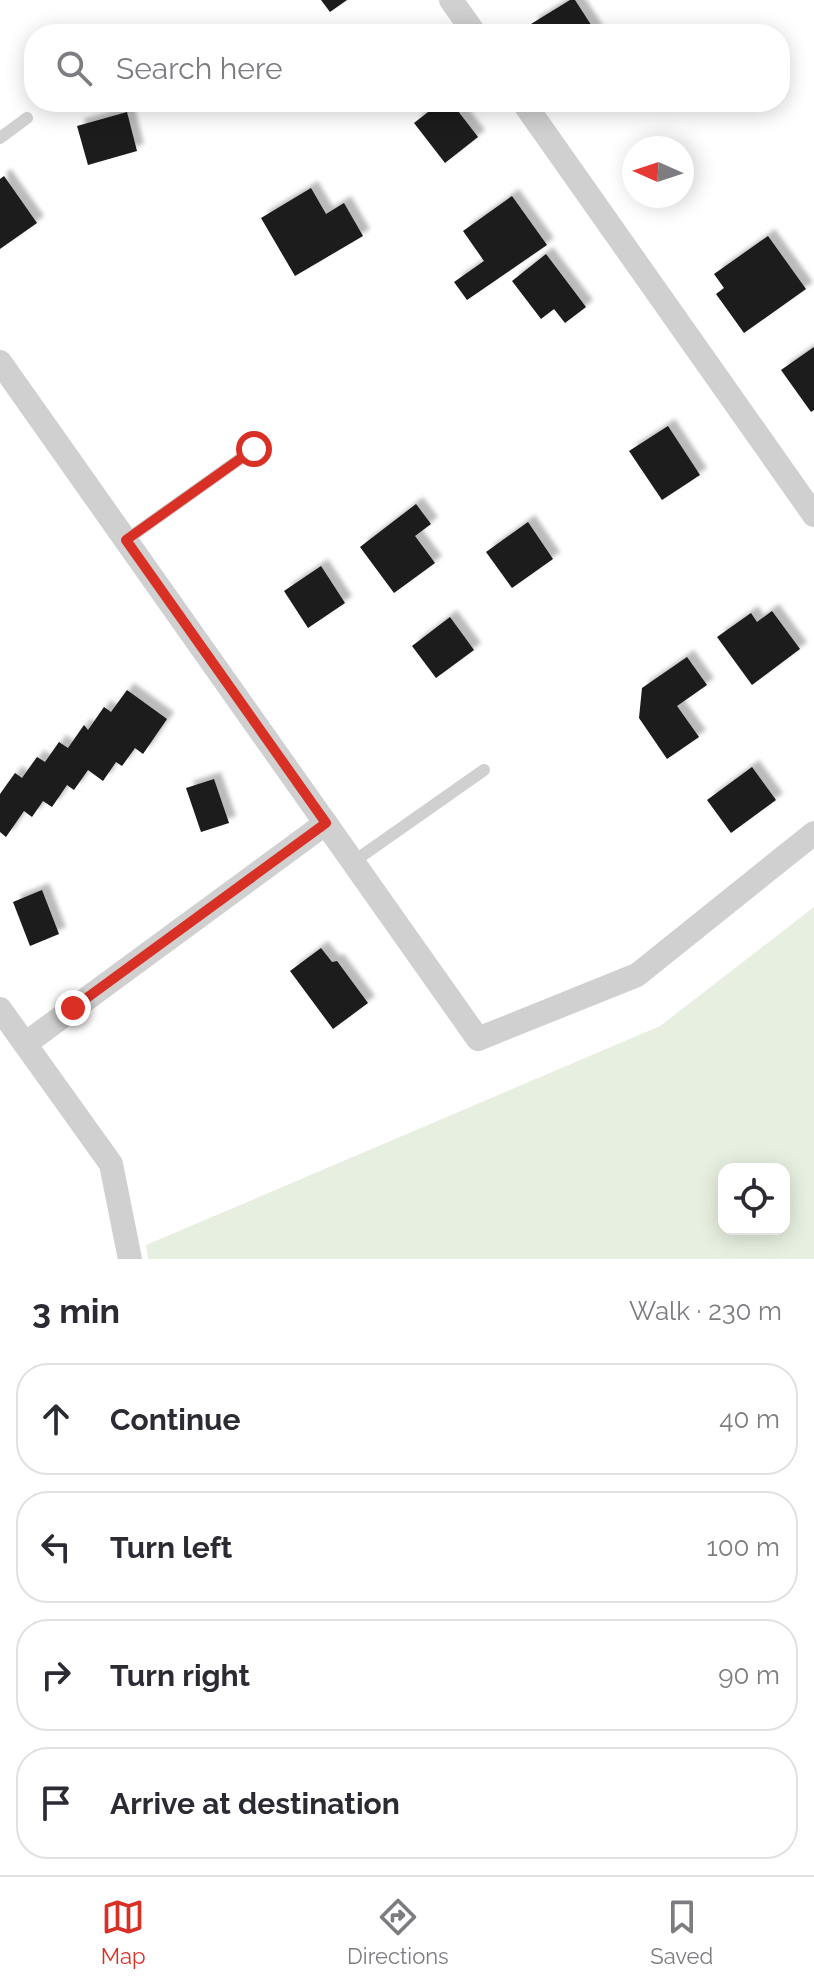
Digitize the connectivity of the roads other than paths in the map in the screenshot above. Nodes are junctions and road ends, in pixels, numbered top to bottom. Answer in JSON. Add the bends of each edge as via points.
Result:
{"nodes":[{"id":1,"x":451,"y":0,"type":"edge"},
{"id":2,"x":468,"y":24,"type":"edge"},
{"id":3,"x":530,"y":112,"type":"edge"},
{"id":4,"x":27,"y":118,"type":"dead end"},
{"id":5,"x":0,"y":138,"type":"edge"},
{"id":6,"x":0,"y":362,"type":"edge"},
{"id":7,"x":254,"y":449,"type":"dead end"},
{"id":8,"x":814,"y":515,"type":"edge"},
{"id":9,"x":126,"y":540,"type":"junction"},
{"id":10,"x":484,"y":770,"type":"dead end"},
{"id":11,"x":326,"y":823,"type":"junction"},
{"id":12,"x":814,"y":833,"type":"edge"},
{"id":13,"x":353,"y":862,"type":"junction"},
{"id":14,"x":0,"y":1009,"type":"edge"},
{"id":15,"x":25,"y":1044,"type":"junction"},
{"id":16,"x":130,"y":1259,"type":"edge"}],
"edges":[{"from":1,"to":2,"type":"street"},
{"from":3,"to":8,"type":"street"},
{"from":4,"to":5,"type":"lane"},
{"from":6,"to":9,"type":"street"},
{"from":7,"to":9,"type":"lane"},
{"from":9,"to":11,"type":"street"},
{"from":10,"to":13,"type":"lane"},
{"from":11,"to":13,"type":"street"},
{"from":11,"to":15,"type":"street"},
{"from":12,"to":13,"type":"street","via":[[637,975],[478,1039]]},
{"from":14,"to":15,"type":"street"},
{"from":15,"to":16,"type":"street","via":[[111,1164]]}]}
